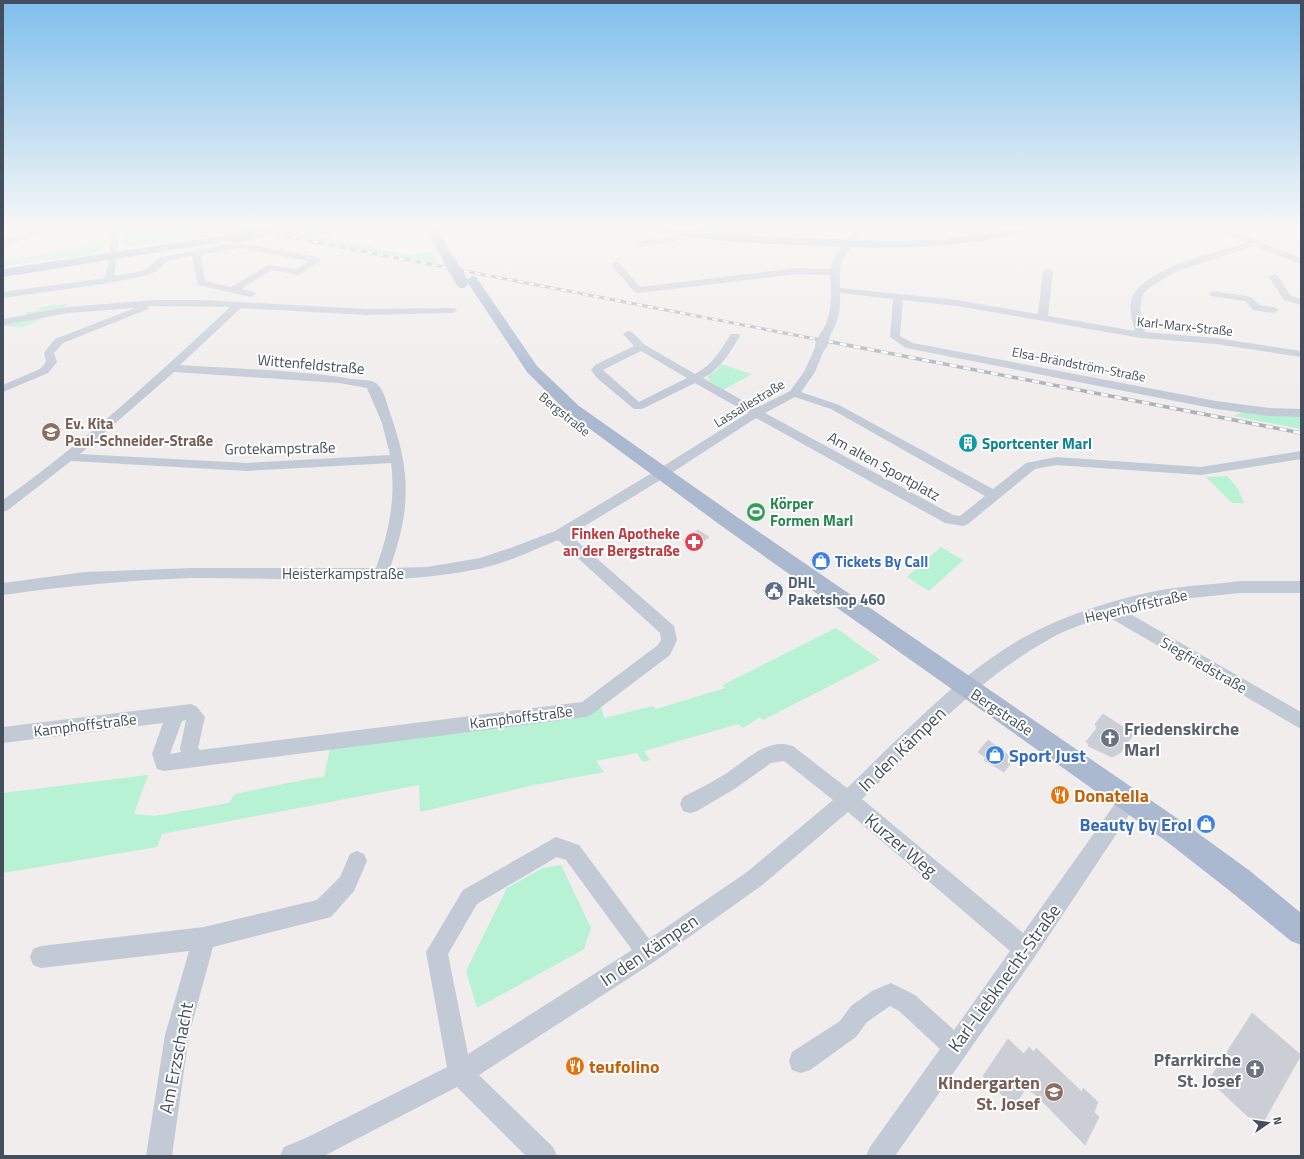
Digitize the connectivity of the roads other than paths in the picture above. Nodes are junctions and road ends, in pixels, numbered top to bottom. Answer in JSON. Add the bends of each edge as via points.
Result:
{"nodes":[{"id":1,"x":92,"y":283,"type":"edge"},
{"id":2,"x":201,"y":283,"type":"edge"},
{"id":3,"x":244,"y":283,"type":"edge"},
{"id":4,"x":469,"y":283,"type":"edge"},
{"id":5,"x":632,"y":283,"type":"edge"},
{"id":6,"x":696,"y":283,"type":"edge"},
{"id":7,"x":835,"y":283,"type":"edge"},
{"id":8,"x":1047,"y":283,"type":"edge"},
{"id":9,"x":1149,"y":283,"type":"edge"},
{"id":10,"x":1278,"y":283,"type":"edge"},
{"id":11,"x":75,"y":286,"type":"junction"},
{"id":12,"x":232,"y":290,"type":"junction"},
{"id":13,"x":836,"y":290,"type":"junction"},
{"id":14,"x":251,"y":294,"type":"dead end"},
{"id":15,"x":1214,"y":294,"type":"dead end"},
{"id":16,"x":3,"y":295,"type":"edge"},
{"id":17,"x":898,"y":296,"type":"junction"},
{"id":18,"x":1287,"y":298,"type":"junction"},
{"id":19,"x":1301,"y":302,"type":"edge"},
{"id":20,"x":155,"y":303,"type":"junction"},
{"id":21,"x":238,"y":305,"type":"junction"},
{"id":22,"x":65,"y":310,"type":"junction"},
{"id":23,"x":452,"y":310,"type":"dead end"},
{"id":24,"x":1043,"y":318,"type":"junction"},
{"id":25,"x":3,"y":322,"type":"edge"},
{"id":26,"x":628,"y":334,"type":"dead end"},
{"id":27,"x":1141,"y":334,"type":"junction"},
{"id":28,"x":735,"y":336,"type":"dead end"},
{"id":29,"x":641,"y":347,"type":"junction"},
{"id":30,"x":1300,"y":357,"type":"edge"},
{"id":31,"x":170,"y":368,"type":"junction"},
{"id":32,"x":696,"y":377,"type":"junction"},
{"id":33,"x":3,"y":389,"type":"edge"},
{"id":34,"x":794,"y":393,"type":"junction"},
{"id":35,"x":1301,"y":413,"type":"edge"},
{"id":36,"x":756,"y":414,"type":"junction"},
{"id":37,"x":1301,"y":455,"type":"edge"},
{"id":38,"x":67,"y":457,"type":"junction"},
{"id":39,"x":398,"y":459,"type":"junction"},
{"id":40,"x":656,"y":476,"type":"junction"},
{"id":41,"x":994,"y":495,"type":"junction"},
{"id":42,"x":3,"y":507,"type":"edge"},
{"id":43,"x":560,"y":534,"type":"junction"},
{"id":44,"x":382,"y":574,"type":"junction"},
{"id":45,"x":1301,"y":588,"type":"edge"},
{"id":46,"x":3,"y":589,"type":"edge"},
{"id":47,"x":1108,"y":609,"type":"junction"},
{"id":48,"x":966,"y":688,"type":"junction"},
{"id":49,"x":167,"y":715,"type":"junction"},
{"id":50,"x":1301,"y":721,"type":"edge"},
{"id":51,"x":3,"y":736,"type":"edge"},
{"id":52,"x":194,"y":759,"type":"junction"},
{"id":53,"x":848,"y":800,"type":"junction"},
{"id":54,"x":1129,"y":800,"type":"junction"},
{"id":55,"x":690,"y":804,"type":"dead end"},
{"id":56,"x":357,"y":861,"type":"dead end"},
{"id":57,"x":1301,"y":931,"type":"edge"},
{"id":58,"x":204,"y":938,"type":"junction"},
{"id":59,"x":1026,"y":950,"type":"junction"},
{"id":60,"x":646,"y":954,"type":"junction"},
{"id":61,"x":41,"y":957,"type":"dead end"},
{"id":62,"x":955,"y":1047,"type":"junction"},
{"id":63,"x":801,"y":1061,"type":"dead end"},
{"id":64,"x":460,"y":1073,"type":"junction"},
{"id":65,"x":317,"y":1151,"type":"edge"},
{"id":66,"x":159,"y":1156,"type":"edge"},
{"id":67,"x":293,"y":1156,"type":"edge"},
{"id":68,"x":544,"y":1156,"type":"edge"},
{"id":69,"x":879,"y":1156,"type":"edge"}],
"edges":[{"from":1,"to":11,"type":"street"},
{"from":2,"to":12,"type":"street"},
{"from":3,"to":12,"type":"street"},
{"from":4,"to":40,"type":"main road","name":"Bergstraße","bridge":true,"via":[[524,358],[547,384],[573,409]]},
{"from":5,"to":6,"type":"street","via":[[638,290]]},
{"from":7,"to":13,"type":"street","name":"Lassallestraße"},
{"from":8,"to":24,"type":"street"},
{"from":9,"to":27,"type":"street","via":[[1139,292],[1134,311]]},
{"from":10,"to":18,"type":"street"},
{"from":11,"to":16,"type":"street"},
{"from":11,"to":22,"type":"street"},
{"from":12,"to":14,"type":"street"},
{"from":13,"to":17,"type":"street","name":"Karl-Marx-Straße"},
{"from":13,"to":34,"type":"street","name":"Lassallestraße","via":[[836,313],[832,324],[808,372]]},
{"from":15,"to":18,"type":"street","via":[[1245,298],[1252,301],[1256,308],[1276,314]]},
{"from":17,"to":24,"type":"street","name":"Karl-Marx-Straße"},
{"from":17,"to":35,"type":"street","name":"Elsa-Brändström-Straße","via":[[896,337],[910,346],[1216,405],[1269,412]]},
{"from":18,"to":19,"type":"street"},
{"from":20,"to":21,"type":"street"},
{"from":20,"to":22,"type":"street"},
{"from":20,"to":33,"type":"street","via":[[59,341],[49,353],[52,362],[44,371]]},
{"from":21,"to":23,"type":"street","via":[[366,312]]},
{"from":21,"to":31,"type":"street"},
{"from":22,"to":25,"type":"street"},
{"from":24,"to":27,"type":"street","name":"Karl-Marx-Straße"},
{"from":26,"to":29,"type":"street","name":"Am alten Sportplatz"},
{"from":27,"to":30,"type":"street","name":"Karl-Marx-Straße","via":[[1216,341]]},
{"from":28,"to":32,"type":"street","via":[[718,363]]},
{"from":29,"to":32,"type":"street","name":"Am alten Sportplatz"},
{"from":29,"to":32,"type":"street","via":[[597,370],[638,407]]},
{"from":31,"to":38,"type":"street"},
{"from":31,"to":39,"type":"street","name":"Wittenfeldstraße","via":[[339,380],[371,385],[375,388],[388,422]]},
{"from":32,"to":36,"type":"street","name":"Am alten Sportplatz"},
{"from":34,"to":36,"type":"street","name":"Lassallestraße"},
{"from":34,"to":41,"type":"street","name":"Am alten Sportplatz","via":[[835,408]]},
{"from":36,"to":40,"type":"street","name":"Lassallestraße"},
{"from":36,"to":41,"type":"street","name":"Am alten Sportplatz","via":[[950,520],[962,521]]},
{"from":37,"to":41,"type":"street","name":"Am alten Sportplatz","via":[[1201,471],[1056,461],[1031,466]]},
{"from":38,"to":39,"type":"street","name":"Grotekampstraße","via":[[247,467]]},
{"from":38,"to":42,"type":"street"},
{"from":39,"to":44,"type":"street","name":"Wittenfeldstraße","via":[[400,488],[396,528]]},
{"from":40,"to":43,"type":"street","name":"Heisterkampstraße"},
{"from":40,"to":48,"type":"main road","name":"Bergstraße","via":[[696,511],[756,540]]},
{"from":43,"to":44,"type":"street","name":"Heisterkampstraße","via":[[480,563],[427,572]]},
{"from":43,"to":52,"type":"street","name":"Kamphoffstraße","via":[[668,630],[670,640],[664,650],[586,709]]},
{"from":44,"to":46,"type":"street","name":"Heisterkampstraße","via":[[192,573],[85,578]]},
{"from":45,"to":47,"type":"street","name":"Heyerhoffstraße","via":[[1240,587],[1172,594]]},
{"from":47,"to":48,"type":"street","name":"Heyerhoffstraße","via":[[1042,635],[990,668]]},
{"from":47,"to":50,"type":"street","name":"Siegfriedstraße"},
{"from":48,"to":53,"type":"street","name":"In den Kämpen"},
{"from":48,"to":54,"type":"main road","name":"Bergstraße"},
{"from":49,"to":51,"type":"street","name":"Kamphoffstraße"},
{"from":49,"to":52,"type":"street","name":"Kamphoffstraße","via":[[191,712],[196,717],[189,749]]},
{"from":49,"to":52,"type":"street","name":"Kamphoffstraße","via":[[172,720],[160,754],[164,763]]},
{"from":53,"to":55,"type":"street","name":"Kurzer Weg","via":[[787,752],[767,755],[729,782]]},
{"from":53,"to":59,"type":"street","name":"Kurzer Weg"},
{"from":53,"to":60,"type":"street","name":"In den Kämpen","via":[[754,878]]},
{"from":54,"to":57,"type":"main road","name":"Bergstraße","via":[[1202,851]]},
{"from":54,"to":59,"type":"street","name":"Karl-Liebknecht-Straße"},
{"from":56,"to":58,"type":"street","via":[[347,884],[323,909]]},
{"from":58,"to":61,"type":"street"},
{"from":58,"to":66,"type":"street","name":"Am Erzschacht","via":[[177,1035]]},
{"from":59,"to":62,"type":"street","name":"Karl-Liebknecht-Straße"},
{"from":60,"to":64,"type":"street","name":"In den Kämpen"},
{"from":60,"to":64,"type":"street","via":[[572,852],[556,847],[470,897],[437,952]]},
{"from":62,"to":63,"type":"street","via":[[907,1003],[891,994],[859,1014],[848,1029]]},
{"from":62,"to":69,"type":"street","name":"Karl-Liebknecht-Straße"},
{"from":64,"to":65,"type":"street","name":"In den Kämpen"},
{"from":64,"to":68,"type":"street"},
{"from":65,"to":67,"type":"street","name":"In den Kämpen"}]}
